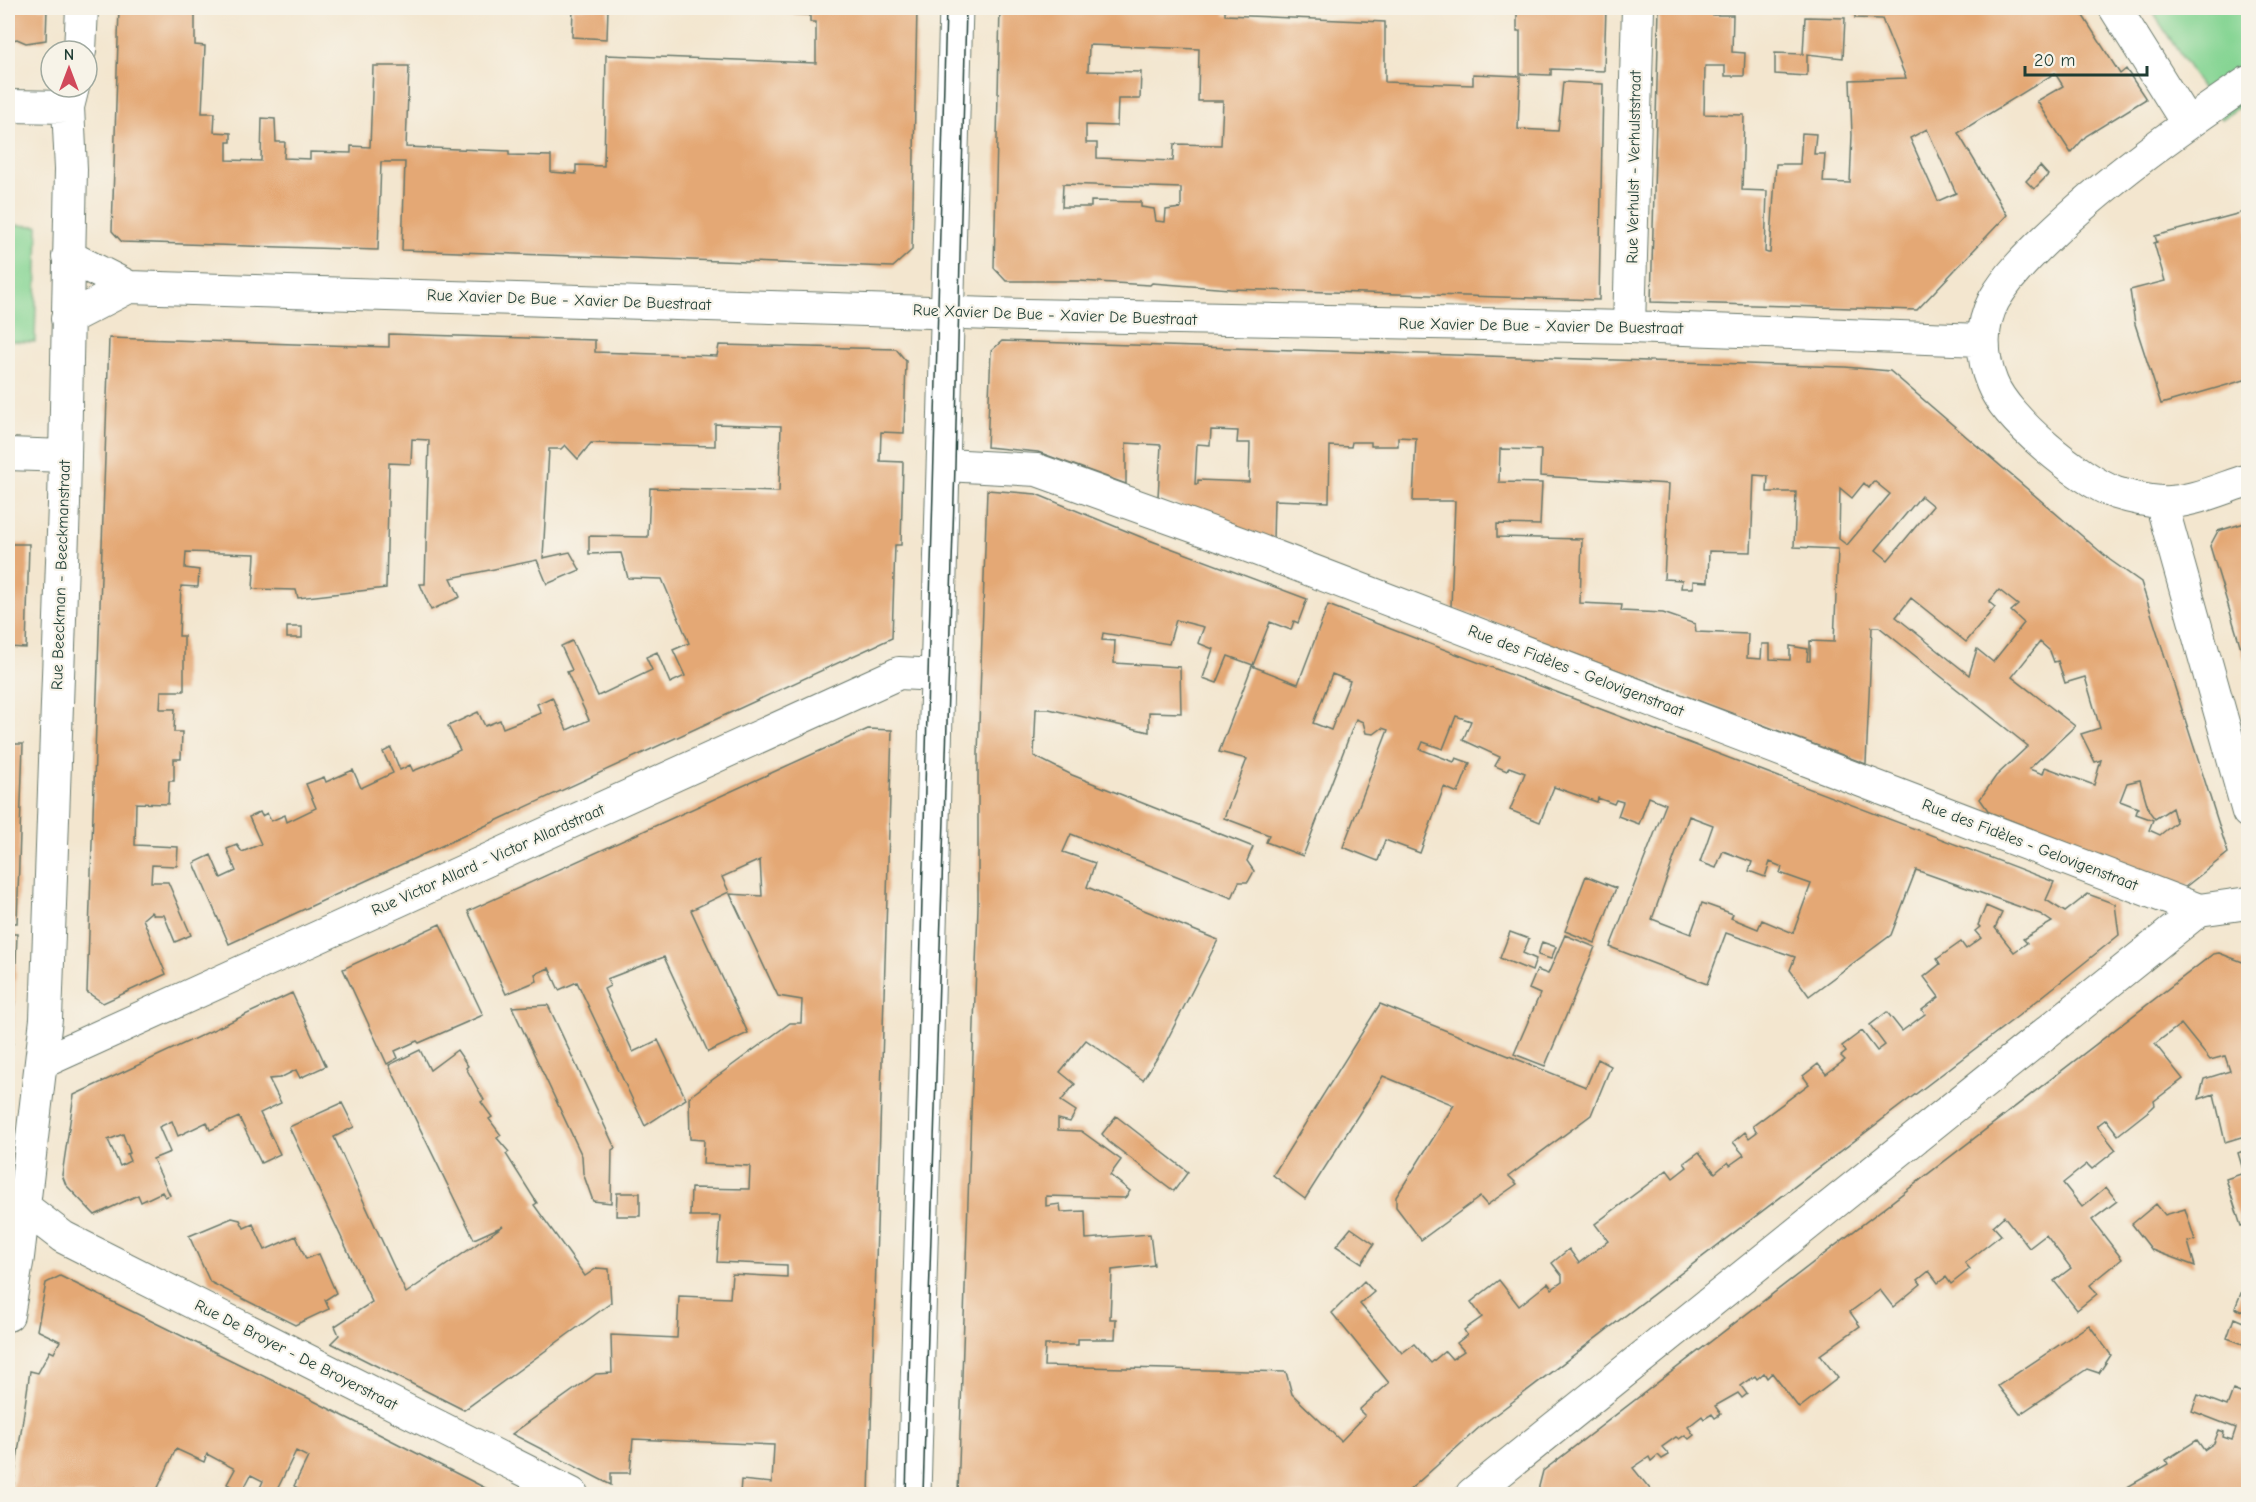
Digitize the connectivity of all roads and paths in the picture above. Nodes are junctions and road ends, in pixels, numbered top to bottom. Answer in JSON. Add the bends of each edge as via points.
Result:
{"nodes":[{"id":1,"x":82,"y":8,"type":"edge"},
{"id":2,"x":956,"y":8,"type":"edge"},
{"id":3,"x":1638,"y":8,"type":"edge"},
{"id":4,"x":2115,"y":8,"type":"edge"},
{"id":5,"x":81,"y":39,"type":"edge"},
{"id":6,"x":2248,"y":82,"type":"edge"},
{"id":7,"x":57,"y":99,"type":"edge"},
{"id":8,"x":71,"y":99,"type":"edge"},
{"id":9,"x":8,"y":106,"type":"edge"},
{"id":10,"x":2187,"y":123,"type":"junction"},
{"id":11,"x":68,"y":256,"type":"junction"},
{"id":12,"x":129,"y":287,"type":"junction"},
{"id":13,"x":949,"y":312,"type":"junction"},
{"id":14,"x":67,"y":319,"type":"junction"},
{"id":15,"x":1629,"y":327,"type":"junction"},
{"id":16,"x":1981,"y":340,"type":"junction"},
{"id":17,"x":8,"y":454,"type":"edge"},
{"id":18,"x":65,"y":456,"type":"junction"},
{"id":19,"x":945,"y":465,"type":"junction"},
{"id":20,"x":2248,"y":480,"type":"edge"},
{"id":21,"x":2161,"y":502,"type":"junction"},
{"id":22,"x":938,"y":675,"type":"junction"},
{"id":23,"x":2248,"y":812,"type":"edge"},
{"id":24,"x":2248,"y":903,"type":"edge"},
{"id":25,"x":2199,"y":910,"type":"junction"},
{"id":26,"x":41,"y":1063,"type":"junction"},
{"id":27,"x":16,"y":1201,"type":"edge"},
{"id":28,"x":8,"y":1315,"type":"edge"},
{"id":29,"x":1478,"y":1492,"type":"edge"},
{"id":30,"x":572,"y":1494,"type":"edge"},
{"id":31,"x":914,"y":1494,"type":"edge"}],
"edges":[{"from":1,"to":5,"type":"street"},
{"from":2,"to":13,"type":"main road"},
{"from":3,"to":15,"type":"street","name":"Rue Verhulst - Verhulststraat"},
{"from":4,"to":10,"type":"street"},
{"from":6,"to":10,"type":"street"},
{"from":7,"to":9,"type":"street"},
{"from":8,"to":11,"type":"street","name":"Rue Beeckman - Beeckmanstraat"},
{"from":10,"to":16,"type":"street","via":[[2074,212],[2021,263],[1994,301]]},
{"from":11,"to":12,"type":"street","name":"Rue Xavier De Bue - Xavier De Buestraat"},
{"from":11,"to":14,"type":"street","name":"Rue Beeckman - Beeckmanstraat"},
{"from":12,"to":13,"type":"street","name":"Rue Xavier De Bue - Xavier De Buestraat"},
{"from":12,"to":14,"type":"street","name":"Rue Xavier De Bue - Xavier De Buestraat"},
{"from":13,"to":15,"type":"street","name":"Rue Xavier De Bue - Xavier De Buestraat"},
{"from":13,"to":19,"type":"main road"},
{"from":14,"to":18,"type":"street","name":"Rue Beeckman - Beeckmanstraat"},
{"from":15,"to":16,"type":"street","name":"Rue Xavier De Bue - Xavier De Buestraat"},
{"from":16,"to":21,"type":"street","via":[[1992,384],[2017,419],[2067,465],[2115,492]]},
{"from":17,"to":18,"type":"street"},
{"from":18,"to":26,"type":"street","name":"Rue Beeckman - Beeckmanstraat","via":[[46,1019]]},
{"from":19,"to":22,"type":"main road"},
{"from":19,"to":25,"type":"street","name":"Rue des Fidèles - Gelovigenstraat","via":[[1037,470]]},
{"from":20,"to":21,"type":"street"},
{"from":21,"to":23,"type":"street"},
{"from":22,"to":26,"type":"street","name":"Rue Victor Allard - Victor Allardstraat","via":[[899,673]]},
{"from":22,"to":31,"type":"main road"},
{"from":24,"to":25,"type":"street"},
{"from":25,"to":29,"type":"street"},
{"from":26,"to":27,"type":"street","name":"Rue Beeckman - Beeckmanstraat"},
{"from":27,"to":28,"type":"street","name":"Rue Beeckman - Beeckmanstraat"},
{"from":27,"to":30,"type":"street","name":"Rue De Broyer - De Broyerstraat","via":[[63,1237]]}]}
